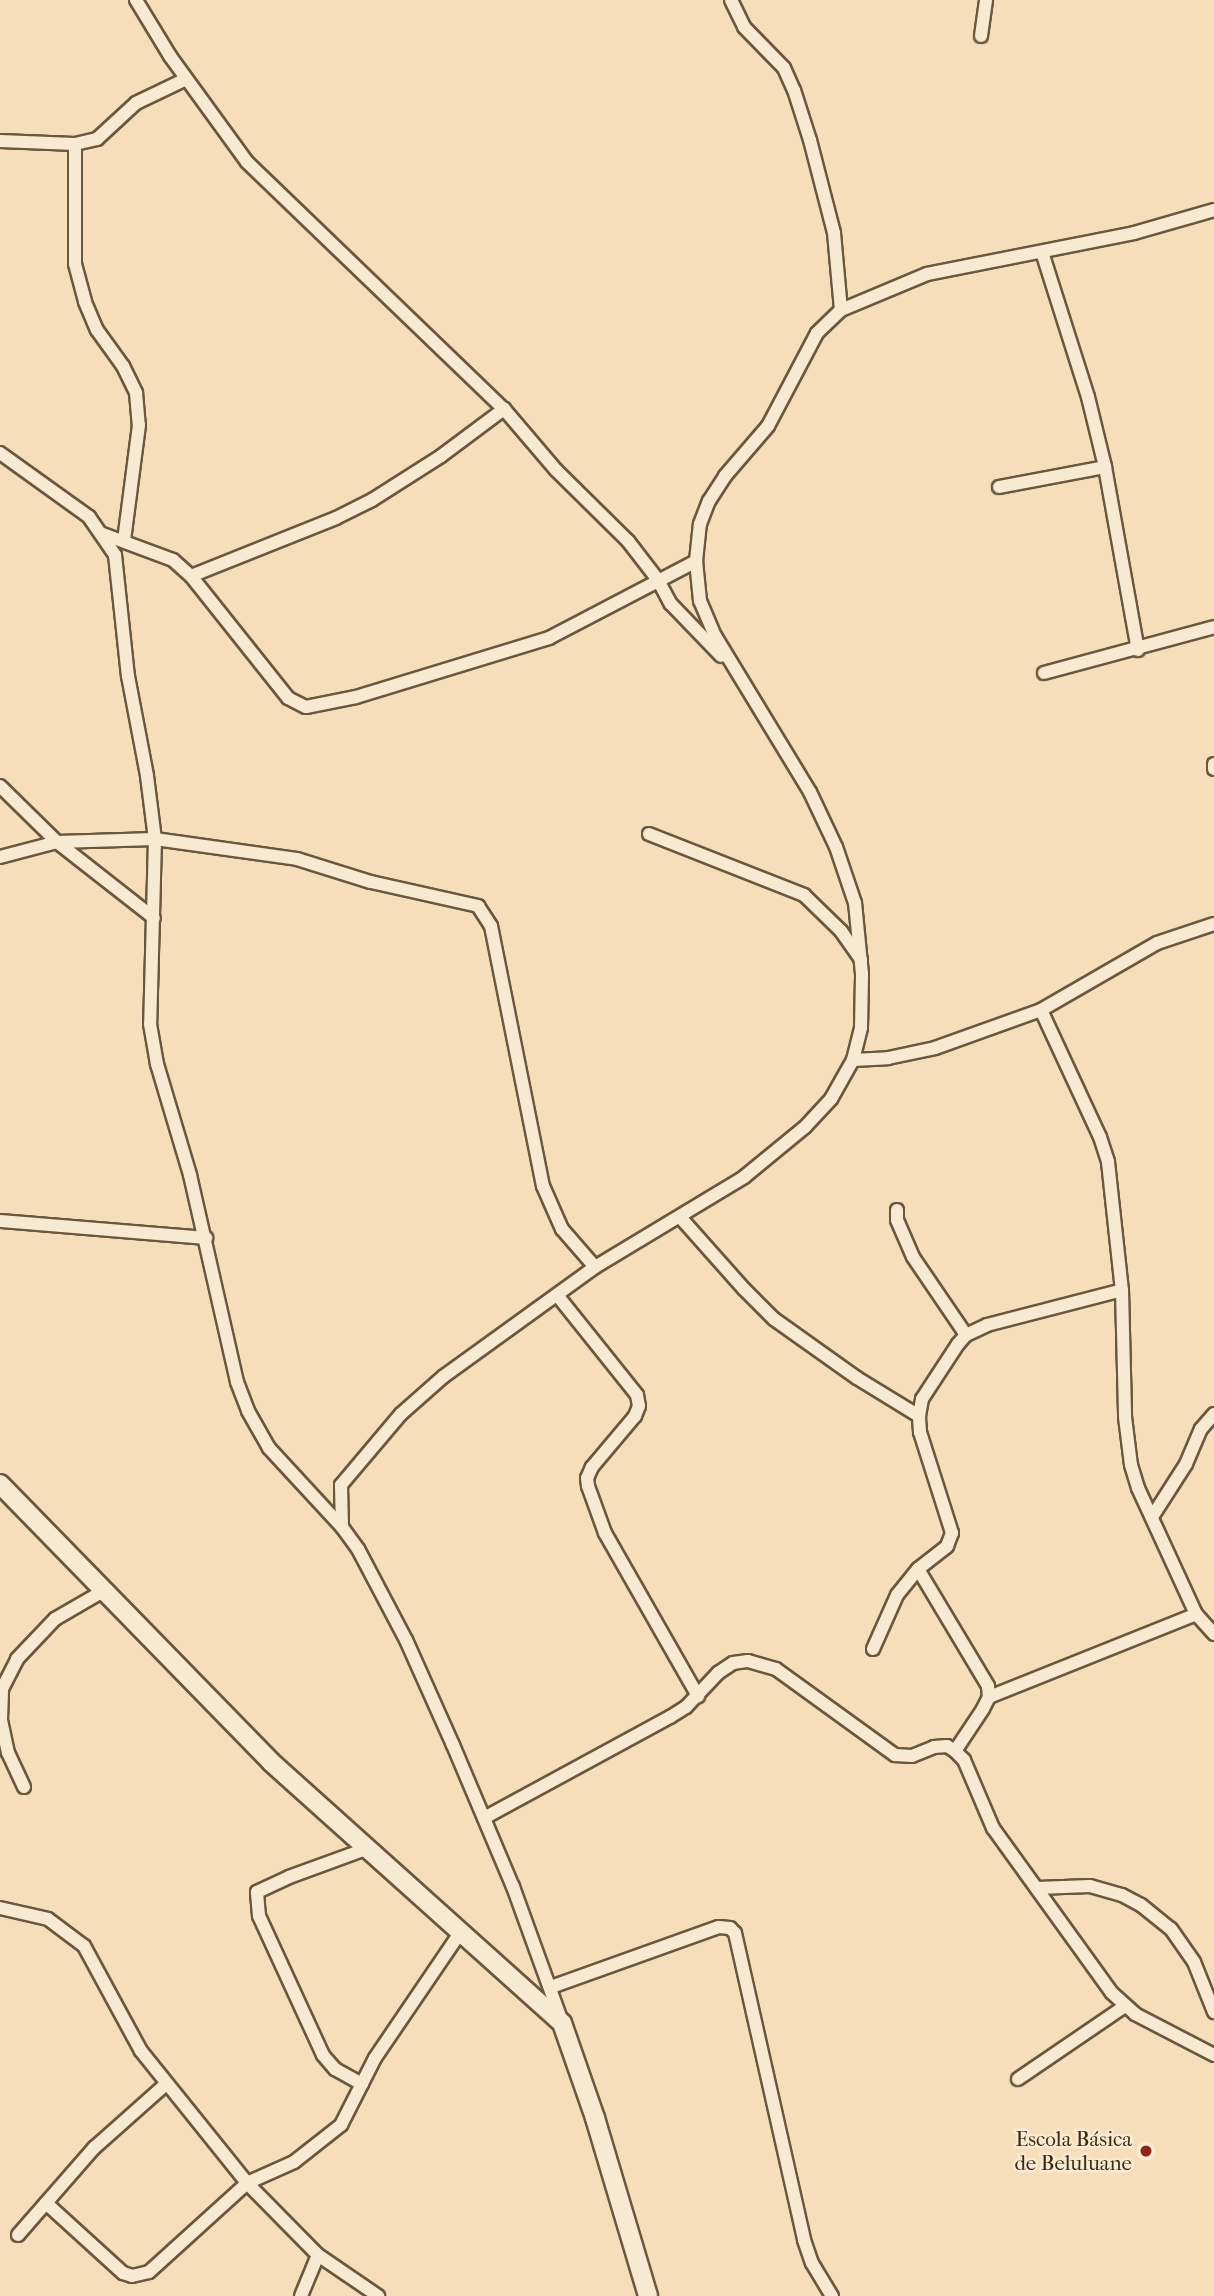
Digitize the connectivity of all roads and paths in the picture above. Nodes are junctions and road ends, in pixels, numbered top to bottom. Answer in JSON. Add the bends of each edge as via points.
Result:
{"nodes":[{"id":1,"x":136,"y":0,"type":"edge"},
{"id":2,"x":986,"y":0,"type":"edge"},
{"id":3,"x":732,"y":1,"type":"edge"},
{"id":4,"x":981,"y":36,"type":"dead end"},
{"id":5,"x":186,"y":79,"type":"junction"},
{"id":6,"x":0,"y":141,"type":"edge"},
{"id":7,"x":75,"y":144,"type":"junction"},
{"id":8,"x":1214,"y":210,"type":"edge"},
{"id":9,"x":1042,"y":253,"type":"junction"},
{"id":10,"x":841,"y":310,"type":"junction"},
{"id":11,"x":504,"y":409,"type":"junction"},
{"id":12,"x":0,"y":453,"type":"edge"},
{"id":13,"x":1105,"y":467,"type":"junction"},
{"id":14,"x":999,"y":487,"type":"dead end"},
{"id":15,"x":103,"y":534,"type":"junction"},
{"id":16,"x":124,"y":541,"type":"junction"},
{"id":17,"x":696,"y":561,"type":"junction"},
{"id":18,"x":191,"y":576,"type":"junction"},
{"id":19,"x":658,"y":580,"type":"junction"},
{"id":20,"x":1214,"y":627,"type":"edge"},
{"id":21,"x":1138,"y":650,"type":"junction"},
{"id":22,"x":732,"y":667,"type":"junction"},
{"id":23,"x":1044,"y":673,"type":"dead end"},
{"id":24,"x":0,"y":786,"type":"edge"},
{"id":25,"x":649,"y":834,"type":"dead end"},
{"id":26,"x":155,"y":839,"type":"junction"},
{"id":27,"x":57,"y":842,"type":"junction"},
{"id":28,"x":0,"y":857,"type":"edge"},
{"id":29,"x":154,"y":918,"type":"junction"},
{"id":30,"x":1214,"y":924,"type":"edge"},
{"id":31,"x":841,"y":931,"type":"junction"},
{"id":32,"x":858,"y":931,"type":"junction"},
{"id":33,"x":860,"y":960,"type":"junction"},
{"id":34,"x":1041,"y":1010,"type":"junction"},
{"id":35,"x":853,"y":1060,"type":"junction"},
{"id":36,"x":897,"y":1210,"type":"dead end"},
{"id":37,"x":680,"y":1217,"type":"junction"},
{"id":38,"x":0,"y":1221,"type":"edge"},
{"id":39,"x":206,"y":1238,"type":"junction"},
{"id":40,"x":594,"y":1267,"type":"junction"},
{"id":41,"x":1122,"y":1290,"type":"junction"},
{"id":42,"x":557,"y":1295,"type":"junction"},
{"id":43,"x":966,"y":1335,"type":"junction"},
{"id":44,"x":1214,"y":1414,"type":"edge"},
{"id":45,"x":919,"y":1416,"type":"junction"},
{"id":46,"x":0,"y":1484,"type":"edge"},
{"id":47,"x":1152,"y":1517,"type":"junction"},
{"id":48,"x":342,"y":1527,"type":"junction"},
{"id":49,"x":918,"y":1569,"type":"junction"},
{"id":50,"x":105,"y":1590,"type":"junction"},
{"id":51,"x":1196,"y":1614,"type":"junction"},
{"id":52,"x":1214,"y":1634,"type":"edge"},
{"id":53,"x":873,"y":1649,"type":"dead end"},
{"id":54,"x":698,"y":1696,"type":"junction"},
{"id":55,"x":989,"y":1697,"type":"junction"},
{"id":56,"x":955,"y":1751,"type":"junction"},
{"id":57,"x":24,"y":1787,"type":"dead end"},
{"id":58,"x":484,"y":1818,"type":"junction"},
{"id":59,"x":366,"y":1849,"type":"junction"},
{"id":60,"x":1037,"y":1888,"type":"junction"},
{"id":61,"x":0,"y":1908,"type":"edge"},
{"id":62,"x":460,"y":1933,"type":"junction"},
{"id":63,"x":551,"y":1987,"type":"junction"},
{"id":64,"x":1125,"y":2006,"type":"junction"},
{"id":65,"x":1214,"y":2012,"type":"edge"},
{"id":66,"x":562,"y":2023,"type":"junction"},
{"id":67,"x":1214,"y":2055,"type":"edge"},
{"id":68,"x":1018,"y":2079,"type":"dead end"},
{"id":69,"x":166,"y":2084,"type":"junction"},
{"id":70,"x":362,"y":2084,"type":"junction"},
{"id":71,"x":247,"y":2183,"type":"junction"},
{"id":72,"x":46,"y":2203,"type":"junction"},
{"id":73,"x":18,"y":2235,"type":"dead end"},
{"id":74,"x":318,"y":2255,"type":"junction"},
{"id":75,"x":301,"y":2296,"type":"edge"},
{"id":76,"x":378,"y":2296,"type":"edge"},
{"id":77,"x":648,"y":2296,"type":"edge"},
{"id":78,"x":832,"y":2296,"type":"edge"}],
"edges":[{"from":1,"to":5,"type":"street"},
{"from":2,"to":4,"type":"street"},
{"from":3,"to":10,"type":"street","via":[[744,27],[784,68],[794,90],[834,233]]},
{"from":5,"to":7,"type":"street","via":[[136,103],[97,139]]},
{"from":5,"to":11,"type":"street","via":[[247,162]]},
{"from":6,"to":7,"type":"street"},
{"from":7,"to":16,"type":"street","via":[[75,264],[97,330],[136,393],[139,425]]},
{"from":8,"to":9,"type":"street"},
{"from":9,"to":10,"type":"street","via":[[927,274]]},
{"from":9,"to":13,"type":"street"},
{"from":10,"to":17,"type":"street","via":[[817,333],[768,426],[709,501],[700,524]]},
{"from":11,"to":18,"type":"street","via":[[372,500]]},
{"from":11,"to":19,"type":"street","via":[[556,470],[628,541]]},
{"from":12,"to":15,"type":"street","via":[[89,517]]},
{"from":13,"to":14,"type":"street"},
{"from":13,"to":21,"type":"street"},
{"from":15,"to":16,"type":"street"},
{"from":15,"to":26,"type":"street","via":[[115,555],[128,676]]},
{"from":16,"to":18,"type":"street","via":[[173,560]]},
{"from":17,"to":19,"type":"street"},
{"from":17,"to":22,"type":"street","via":[[700,601]]},
{"from":18,"to":19,"type":"street","via":[[288,698],[306,707],[356,697],[550,638]]},
{"from":19,"to":22,"type":"street","via":[[671,604]]},
{"from":20,"to":21,"type":"street"},
{"from":21,"to":23,"type":"street"},
{"from":22,"to":32,"type":"street","via":[[810,792],[836,847],[855,903]]},
{"from":24,"to":27,"type":"street"},
{"from":25,"to":31,"type":"street","via":[[804,895]]},
{"from":26,"to":27,"type":"street"},
{"from":26,"to":29,"type":"street"},
{"from":26,"to":40,"type":"street","via":[[297,859],[371,882],[478,906],[491,926],[543,1186],[562,1229]]},
{"from":27,"to":28,"type":"street"},
{"from":27,"to":29,"type":"street"},
{"from":29,"to":39,"type":"street","via":[[150,1024]]},
{"from":30,"to":34,"type":"street","via":[[1157,943]]},
{"from":31,"to":32,"type":"street"},
{"from":31,"to":33,"type":"street"},
{"from":32,"to":33,"type":"street"},
{"from":33,"to":35,"type":"street","via":[[860,1028]]},
{"from":34,"to":35,"type":"street","via":[[935,1048]]},
{"from":34,"to":41,"type":"street","via":[[1108,1162]]},
{"from":35,"to":37,"type":"street","via":[[831,1099],[805,1127],[744,1177]]},
{"from":36,"to":43,"type":"street","via":[[914,1257]]},
{"from":37,"to":40,"type":"street"},
{"from":37,"to":45,"type":"street","via":[[774,1319]]},
{"from":38,"to":39,"type":"street"},
{"from":39,"to":48,"type":"street","via":[[237,1382],[248,1411],[269,1448]]},
{"from":40,"to":42,"type":"street"},
{"from":41,"to":43,"type":"street","via":[[986,1325]]},
{"from":41,"to":47,"type":"street","via":[[1131,1465]]},
{"from":42,"to":48,"type":"street","via":[[484,1346],[401,1414],[341,1485]]},
{"from":42,"to":54,"type":"street","via":[[636,1395],[639,1406],[635,1416],[592,1467],[588,1486],[616,1553]]},
{"from":43,"to":45,"type":"street","via":[[922,1399]]},
{"from":44,"to":47,"type":"street"},
{"from":45,"to":49,"type":"street","via":[[951,1533],[947,1546]]},
{"from":46,"to":50,"type":"street"},
{"from":47,"to":51,"type":"street"},
{"from":48,"to":58,"type":"street","via":[[406,1640]]},
{"from":49,"to":53,"type":"street","via":[[897,1595]]},
{"from":49,"to":55,"type":"street","via":[[988,1686]]},
{"from":50,"to":57,"type":"street","via":[[55,1619],[17,1659],[2,1689],[1,1720],[8,1754]]},
{"from":50,"to":59,"type":"street","via":[[271,1762]]},
{"from":51,"to":52,"type":"street"},
{"from":51,"to":55,"type":"street"},
{"from":54,"to":56,"type":"street","via":[[718,1673],[733,1663],[748,1661],[776,1669],[895,1755],[912,1756],[947,1746]]},
{"from":54,"to":58,"type":"street","via":[[670,1717]]},
{"from":55,"to":56,"type":"street"},
{"from":56,"to":60,"type":"street","via":[[964,1760],[993,1828]]},
{"from":58,"to":63,"type":"street"},
{"from":59,"to":62,"type":"street"},
{"from":59,"to":70,"type":"street","via":[[257,1892],[259,1916],[323,2055],[335,2069]]},
{"from":60,"to":64,"type":"street"},
{"from":60,"to":65,"type":"street","via":[[1090,1886],[1141,1905],[1171,1929],[1194,1962]]},
{"from":61,"to":69,"type":"street","via":[[48,1919],[84,1946],[141,2051]]},
{"from":62,"to":66,"type":"street"},
{"from":62,"to":70,"type":"street"},
{"from":63,"to":66,"type":"street"},
{"from":63,"to":78,"type":"street","via":[[719,1927],[735,1933],[804,2240]]},
{"from":64,"to":67,"type":"street"},
{"from":64,"to":68,"type":"street"},
{"from":66,"to":77,"type":"street"},
{"from":69,"to":71,"type":"street"},
{"from":69,"to":72,"type":"street","via":[[94,2148]]},
{"from":70,"to":71,"type":"street","via":[[341,2125],[320,2145]]},
{"from":71,"to":72,"type":"street","via":[[143,2275],[123,2273]]},
{"from":71,"to":74,"type":"street"},
{"from":72,"to":73,"type":"street"},
{"from":74,"to":75,"type":"street"},
{"from":74,"to":76,"type":"street"}]}
